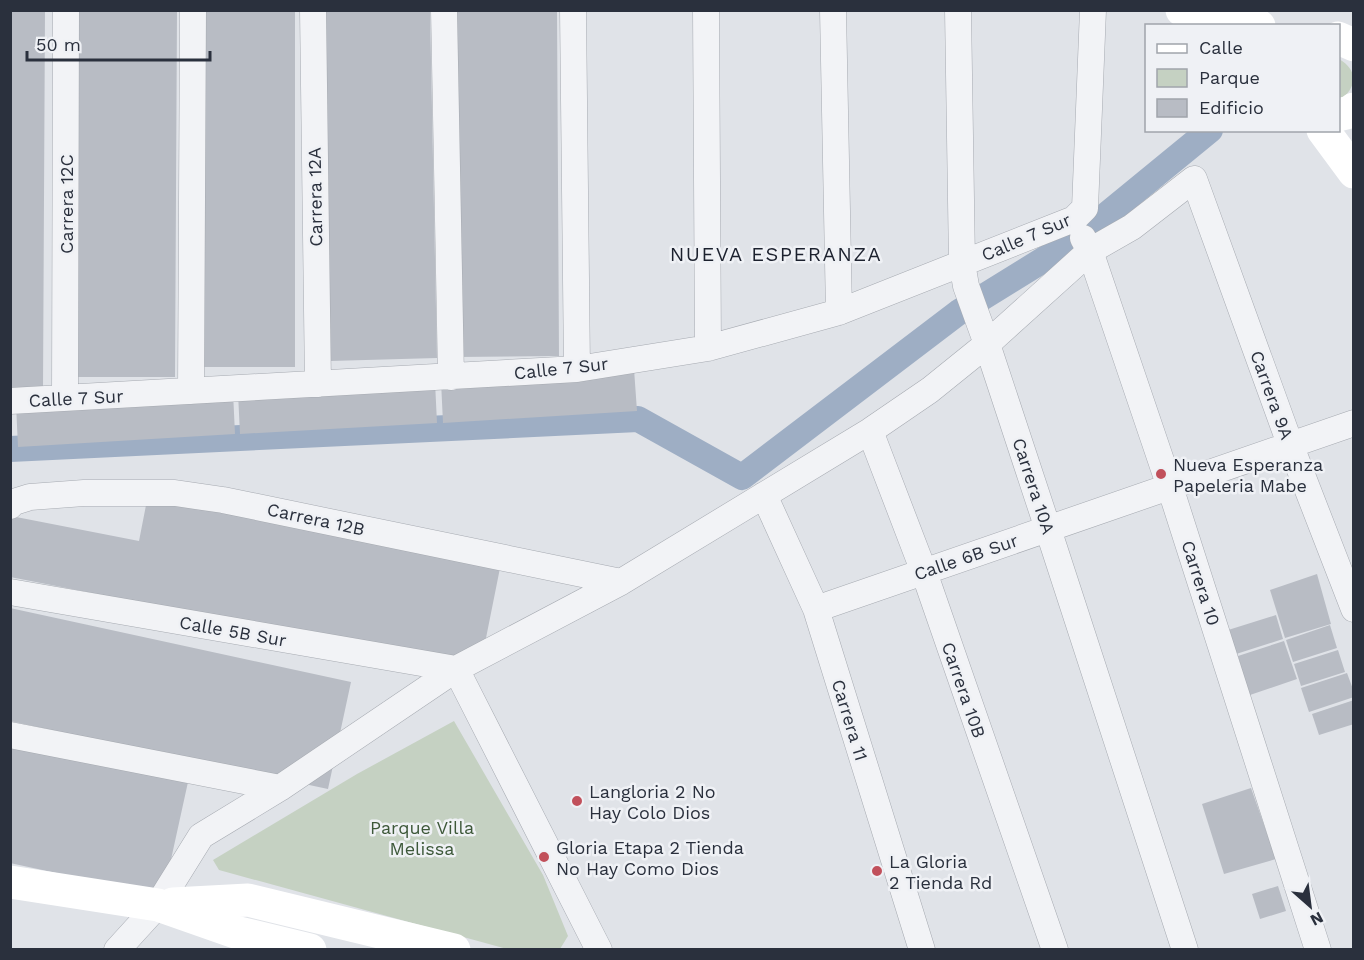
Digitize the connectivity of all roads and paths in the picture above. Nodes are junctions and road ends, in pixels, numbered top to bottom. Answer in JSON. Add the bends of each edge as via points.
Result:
{"nodes":[{"id":1,"x":66,"y":10,"type":"edge"},
{"id":2,"x":194,"y":10,"type":"edge"},
{"id":3,"x":313,"y":10,"type":"edge"},
{"id":4,"x":444,"y":10,"type":"edge"},
{"id":5,"x":573,"y":10,"type":"edge"},
{"id":6,"x":706,"y":10,"type":"edge"},
{"id":7,"x":833,"y":10,"type":"edge"},
{"id":8,"x":958,"y":10,"type":"edge"},
{"id":9,"x":1093,"y":10,"type":"edge"},
{"id":10,"x":1193,"y":16,"type":"edge"},
{"id":11,"x":1245,"y":24,"type":"edge"},
{"id":12,"x":1324,"y":132,"type":"edge"},
{"id":13,"x":1353,"y":172,"type":"edge"},
{"id":14,"x":1194,"y":179,"type":"joint"},
{"id":15,"x":1083,"y":231,"type":"junction"},
{"id":16,"x":964,"y":275,"type":"junction"},
{"id":17,"x":838,"y":312,"type":"junction"},
{"id":18,"x":987,"y":344,"type":"junction"},
{"id":19,"x":708,"y":348,"type":"junction"},
{"id":20,"x":577,"y":369,"type":"junction"},
{"id":21,"x":451,"y":376,"type":"junction"},
{"id":22,"x":318,"y":384,"type":"junction"},
{"id":23,"x":191,"y":391,"type":"junction"},
{"id":24,"x":65,"y":398,"type":"junction"},
{"id":25,"x":10,"y":401,"type":"edge"},
{"id":26,"x":1353,"y":423,"type":"edge"},
{"id":27,"x":870,"y":431,"type":"junction"},
{"id":28,"x":1290,"y":444,"type":"junction"},
{"id":29,"x":1170,"y":487,"type":"junction"},
{"id":30,"x":764,"y":495,"type":"junction"},
{"id":31,"x":10,"y":506,"type":"edge"},
{"id":32,"x":1048,"y":529,"type":"junction"},
{"id":33,"x":924,"y":572,"type":"junction"},
{"id":34,"x":621,"y":582,"type":"junction"},
{"id":35,"x":10,"y":592,"type":"edge"},
{"id":36,"x":816,"y":609,"type":"junction"},
{"id":37,"x":1353,"y":609,"type":"edge"},
{"id":38,"x":456,"y":669,"type":"junction"},
{"id":39,"x":10,"y":735,"type":"edge"},
{"id":40,"x":280,"y":788,"type":"junction"},
{"id":41,"x":10,"y":882,"type":"edge"},
{"id":42,"x":158,"y":905,"type":"junction"},
{"id":43,"x":451,"y":949,"type":"edge"},
{"id":44,"x":117,"y":950,"type":"edge"},
{"id":45,"x":309,"y":950,"type":"edge"},
{"id":46,"x":599,"y":950,"type":"edge"},
{"id":47,"x":922,"y":950,"type":"edge"},
{"id":48,"x":1054,"y":950,"type":"edge"},
{"id":49,"x":1185,"y":950,"type":"edge"},
{"id":50,"x":1318,"y":950,"type":"edge"}],
"edges":[{"from":1,"to":24,"type":"street","name":"Carrera 12C"},
{"from":2,"to":23,"type":"street"},
{"from":3,"to":22,"type":"street","name":"Carrera 12A"},
{"from":4,"to":21,"type":"street"},
{"from":5,"to":20,"type":"street"},
{"from":6,"to":19,"type":"street"},
{"from":7,"to":17,"type":"street"},
{"from":8,"to":16,"type":"street","name":"Carrera 10A"},
{"from":9,"to":15,"type":"street","name":"Carrera 10"},
{"from":10,"to":11,"type":"street"},
{"from":12,"to":13,"type":"street"},
{"from":14,"to":15,"type":"street","name":"Calle 7 Sur","via":[[1132,226]]},
{"from":14,"to":28,"type":"street","name":"Carrera 9A"},
{"from":15,"to":16,"type":"street","name":"Calle 7 Sur"},
{"from":15,"to":18,"type":"street","name":"Calle 7 Sur"},
{"from":15,"to":29,"type":"street","name":"Carrera 10"},
{"from":16,"to":17,"type":"street","name":"Calle 7 Sur"},
{"from":16,"to":18,"type":"street","name":"Carrera 10A"},
{"from":17,"to":19,"type":"street","name":"Calle 7 Sur"},
{"from":18,"to":27,"type":"street","name":"Calle 7 Sur"},
{"from":18,"to":32,"type":"street","name":"Carrera 10A"},
{"from":19,"to":20,"type":"street","name":"Calle 7 Sur"},
{"from":20,"to":21,"type":"street","name":"Calle 7 Sur"},
{"from":21,"to":22,"type":"street","name":"Calle 7 Sur"},
{"from":22,"to":23,"type":"street","name":"Calle 7 Sur"},
{"from":23,"to":24,"type":"street","name":"Calle 7 Sur"},
{"from":24,"to":25,"type":"street","name":"Calle 7 Sur"},
{"from":26,"to":28,"type":"street","name":"Calle 6B Sur"},
{"from":27,"to":30,"type":"street","name":"Calle 7 Sur"},
{"from":27,"to":33,"type":"street","name":"Carrera 10B"},
{"from":28,"to":29,"type":"street","name":"Calle 6B Sur"},
{"from":28,"to":37,"type":"street","name":"Carrera 9A"},
{"from":29,"to":32,"type":"street","name":"Calle 6B Sur"},
{"from":29,"to":50,"type":"street","name":"Carrera 10"},
{"from":30,"to":34,"type":"street","name":"Calle 7 Sur"},
{"from":30,"to":36,"type":"street","name":"Carrera 11"},
{"from":31,"to":34,"type":"street","name":"Carrera 12B","via":[[30,497],[176,493]]},
{"from":32,"to":33,"type":"street","name":"Calle 6B Sur"},
{"from":32,"to":49,"type":"street","name":"Carrera 10A"},
{"from":33,"to":36,"type":"street","name":"Calle 6B Sur"},
{"from":33,"to":48,"type":"street","name":"Carrera 10B"},
{"from":34,"to":38,"type":"street","name":"Calle 7 Sur"},
{"from":35,"to":38,"type":"street","name":"Calle 5B Sur"},
{"from":36,"to":47,"type":"street","name":"Carrera 11"},
{"from":38,"to":40,"type":"street","name":"Calle 7 Sur"},
{"from":38,"to":46,"type":"street"},
{"from":39,"to":40,"type":"street"},
{"from":40,"to":42,"type":"street","name":"Calle 7 Sur","via":[[201,836]]},
{"from":41,"to":42,"type":"street"},
{"from":42,"to":43,"type":"street","via":[[248,900]]},
{"from":42,"to":44,"type":"street","name":"Calle 7 Sur"},
{"from":42,"to":45,"type":"street","via":[[235,932]]}]}
